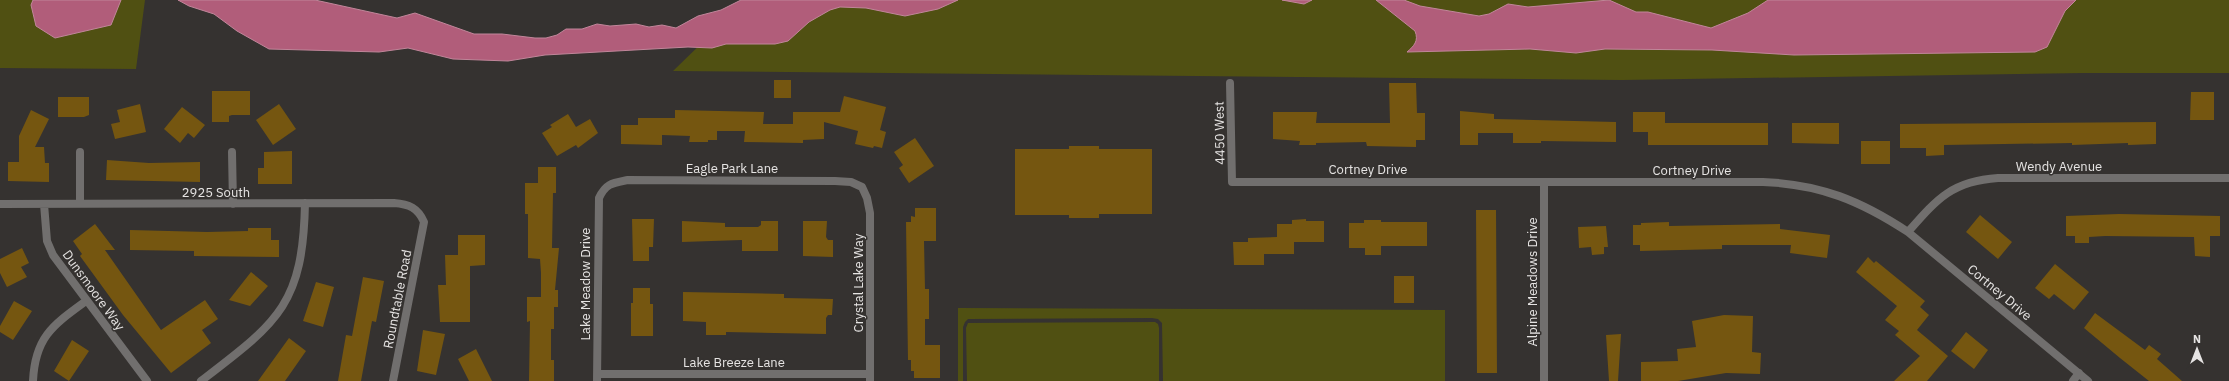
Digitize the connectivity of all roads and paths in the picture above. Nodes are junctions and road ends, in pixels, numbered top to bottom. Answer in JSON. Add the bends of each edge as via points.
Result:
{"nodes":[{"id":1,"x":1230,"y":83,"type":"dead end"},
{"id":2,"x":80,"y":152,"type":"dead end"},
{"id":3,"x":232,"y":152,"type":"dead end"},
{"id":4,"x":2229,"y":178,"type":"edge"},
{"id":5,"x":1232,"y":182,"type":"joint"},
{"id":6,"x":1544,"y":182,"type":"junction"},
{"id":7,"x":862,"y":187,"type":"joint"},
{"id":8,"x":603,"y":189,"type":"joint"},
{"id":9,"x":304,"y":203,"type":"junction"},
{"id":10,"x":0,"y":204,"type":"edge"},
{"id":11,"x":44,"y":204,"type":"junction"},
{"id":12,"x":80,"y":204,"type":"junction"},
{"id":13,"x":233,"y":204,"type":"junction"},
{"id":14,"x":424,"y":222,"type":"joint"},
{"id":15,"x":1908,"y":232,"type":"junction"},
{"id":16,"x":86,"y":301,"type":"junction"},
{"id":17,"x":2079,"y":373,"type":"junction"},
{"id":18,"x":597,"y":378,"type":"edge"},
{"id":19,"x":870,"y":378,"type":"edge"},
{"id":20,"x":33,"y":381,"type":"edge"},
{"id":21,"x":147,"y":381,"type":"edge"},
{"id":22,"x":201,"y":381,"type":"edge"},
{"id":23,"x":393,"y":381,"type":"edge"},
{"id":24,"x":1544,"y":381,"type":"edge"},
{"id":25,"x":2073,"y":381,"type":"edge"},
{"id":26,"x":2088,"y":381,"type":"edge"}],
"edges":[{"from":1,"to":5,"type":"street","name":"4450 West"},
{"from":2,"to":12,"type":"street"},
{"from":3,"to":13,"type":"street"},
{"from":4,"to":15,"type":"street","name":"Wendy Avenue","via":[[1998,178],[1973,181],[1940,197]]},
{"from":5,"to":6,"type":"street","name":"Cortney Drive"},
{"from":6,"to":15,"type":"street","name":"Cortney Drive","via":[[1792,184],[1847,197],[1886,217]]},
{"from":6,"to":24,"type":"street","name":"Alpine Meadows Drive"},
{"from":7,"to":8,"type":"street","name":"Eagle Park Lane","via":[[851,182],[835,180],[628,180],[614,182]]},
{"from":7,"to":19,"type":"street","name":"Crystal Lake Way","via":[[870,213]]},
{"from":8,"to":18,"type":"street","name":"Lake Meadow Drive","via":[[598,198],[597,214]]},
{"from":9,"to":13,"type":"street","name":"2925 South"},
{"from":9,"to":14,"type":"street","name":"2925 South","via":[[403,204],[417,210]]},
{"from":9,"to":22,"type":"street","via":[[302,257],[286,302],[260,336]]},
{"from":10,"to":11,"type":"street","name":"2925 South"},
{"from":11,"to":12,"type":"street","name":"2925 South"},
{"from":11,"to":16,"type":"street","name":"Dunsmoore Way","via":[[49,248]]},
{"from":12,"to":13,"type":"street","name":"2925 South"},
{"from":14,"to":23,"type":"street","name":"Roundtable Road"},
{"from":15,"to":17,"type":"street","name":"Cortney Drive"},
{"from":16,"to":20,"type":"street","via":[[48,331],[38,349]]},
{"from":16,"to":21,"type":"street","name":"Dunsmoore Way"},
{"from":17,"to":25,"type":"street"},
{"from":17,"to":26,"type":"street","name":"Cortney Drive"},
{"from":18,"to":19,"type":"street","name":"Lake Breeze Lane"}]}
